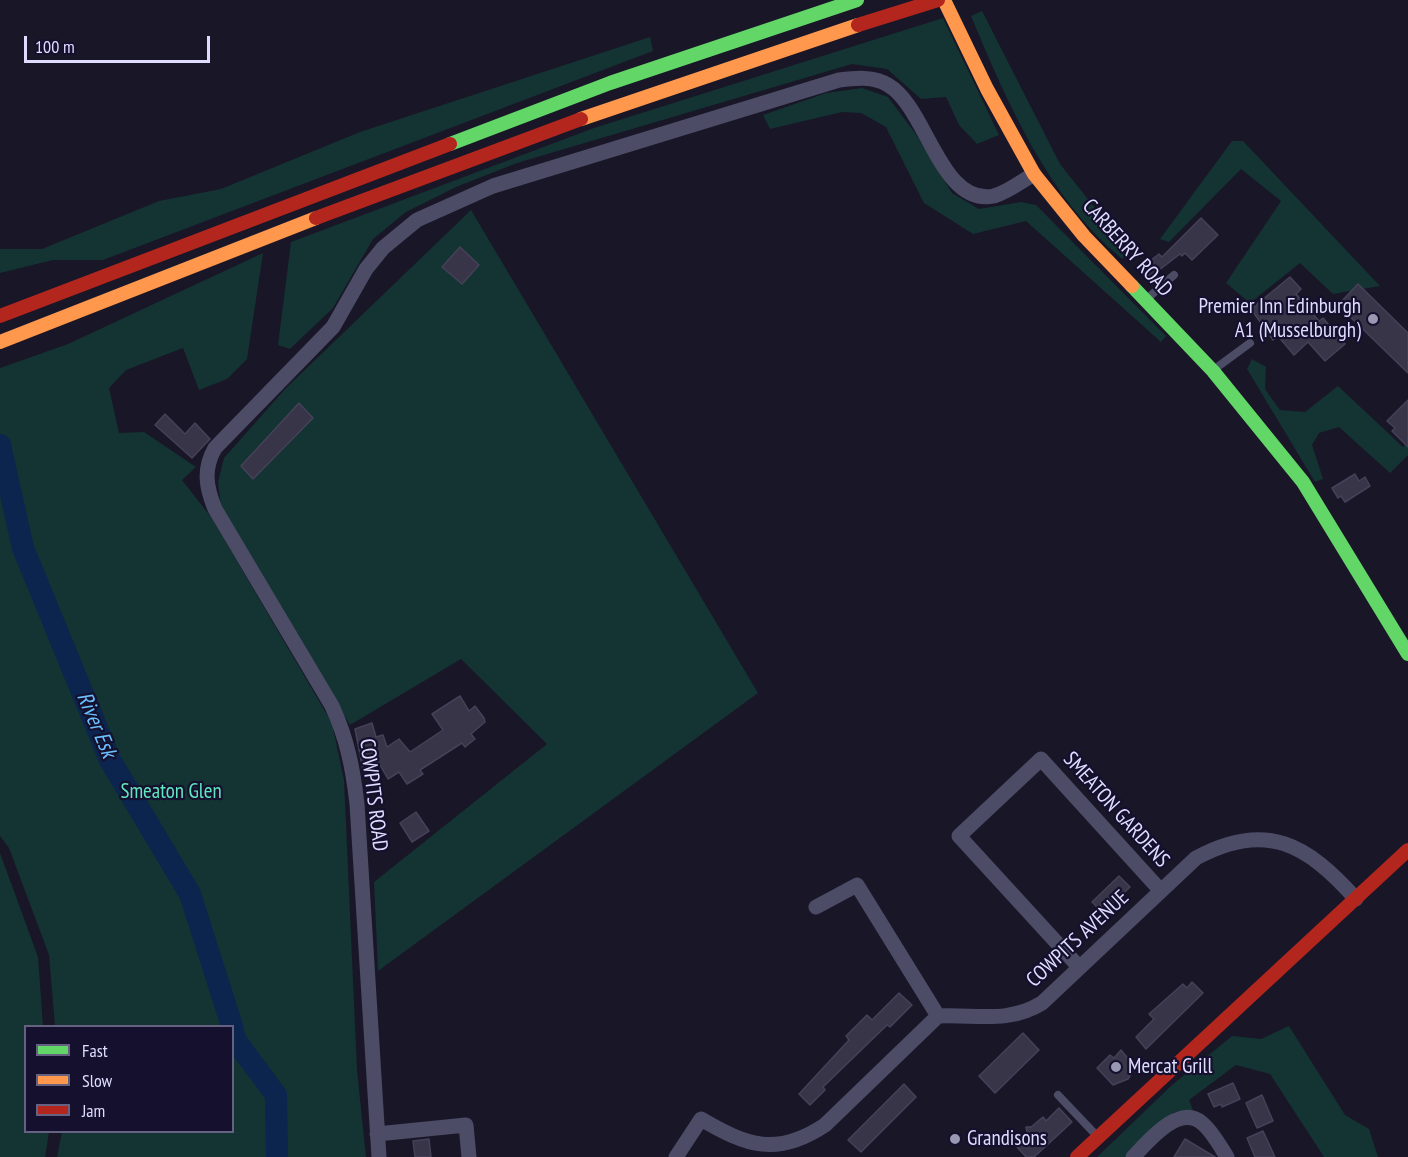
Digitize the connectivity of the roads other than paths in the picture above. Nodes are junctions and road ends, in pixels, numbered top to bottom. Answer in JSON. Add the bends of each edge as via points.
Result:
{"nodes":[{"id":1,"x":857,"y":0,"type":"edge"},
{"id":2,"x":938,"y":0,"type":"edge"},
{"id":3,"x":944,"y":0,"type":"edge"},
{"id":4,"x":1034,"y":174,"type":"junction"},
{"id":5,"x":1174,"y":274,"type":"dead end"},
{"id":6,"x":1145,"y":300,"type":"junction"},
{"id":7,"x":0,"y":316,"type":"edge"},
{"id":8,"x":0,"y":342,"type":"edge"},
{"id":9,"x":1250,"y":343,"type":"dead end"},
{"id":10,"x":1213,"y":371,"type":"junction"},
{"id":11,"x":1408,"y":654,"type":"edge"},
{"id":12,"x":1408,"y":850,"type":"edge"},
{"id":13,"x":1161,"y":891,"type":"junction"},
{"id":14,"x":1356,"y":898,"type":"junction"},
{"id":15,"x":816,"y":907,"type":"dead end"},
{"id":16,"x":1079,"y":967,"type":"junction"},
{"id":17,"x":938,"y":1016,"type":"junction"},
{"id":18,"x":1058,"y":1095,"type":"dead end"},
{"id":19,"x":377,"y":1134,"type":"junction"},
{"id":20,"x":1098,"y":1137,"type":"junction"},
{"id":21,"x":379,"y":1157,"type":"edge"},
{"id":22,"x":469,"y":1157,"type":"edge"},
{"id":23,"x":676,"y":1157,"type":"edge"},
{"id":24,"x":1077,"y":1157,"type":"edge"},
{"id":25,"x":1133,"y":1157,"type":"edge"},
{"id":26,"x":1227,"y":1157,"type":"edge"}],
"edges":[{"from":1,"to":7,"type":"main road","via":[[610,83]]},
{"from":2,"to":8,"type":"main road","via":[[784,48],[586,117]]},
{"from":3,"to":4,"type":"main road","name":"CARBERRY ROAD"},
{"from":4,"to":6,"type":"main road","name":"CARBERRY ROAD","via":[[1084,236]]},
{"from":4,"to":19,"type":"street","name":"COWPITS ROAD","via":[[994,195],[969,194],[946,170],[901,95],[888,84],[855,78],[493,186],[417,220],[384,248],[366,269],[333,327],[215,448],[208,460],[208,492],[332,706],[351,760]]},
{"from":5,"to":6,"type":"lane"},
{"from":6,"to":10,"type":"main road","name":"CARBERRY ROAD"},
{"from":9,"to":10,"type":"lane"},
{"from":10,"to":11,"type":"main road","name":"CARBERRY ROAD","via":[[1304,482]]},
{"from":12,"to":14,"type":"main road"},
{"from":13,"to":14,"type":"street","name":"COWPITS AVENUE","via":[[1196,858],[1218,846],[1262,838],[1289,844],[1311,855]]},
{"from":13,"to":16,"type":"street","name":"COWPITS AVENUE"},
{"from":13,"to":16,"type":"street","name":"SMEATON GARDENS","via":[[1041,759],[959,836]]},
{"from":14,"to":20,"type":"main road"},
{"from":15,"to":17,"type":"street","via":[[857,885]]},
{"from":16,"to":17,"type":"street","name":"COWPITS AVENUE","via":[[1026,1012],[994,1019]]},
{"from":17,"to":23,"type":"street","via":[[825,1125],[806,1138],[770,1146],[752,1144],[701,1119]]},
{"from":18,"to":20,"type":"lane"},
{"from":19,"to":21,"type":"street","name":"COWPITS ROAD"},
{"from":19,"to":22,"type":"street","via":[[466,1125]]},
{"from":20,"to":24,"type":"main road"},
{"from":25,"to":26,"type":"street","via":[[1174,1121],[1189,1117],[1203,1123]]}]}
